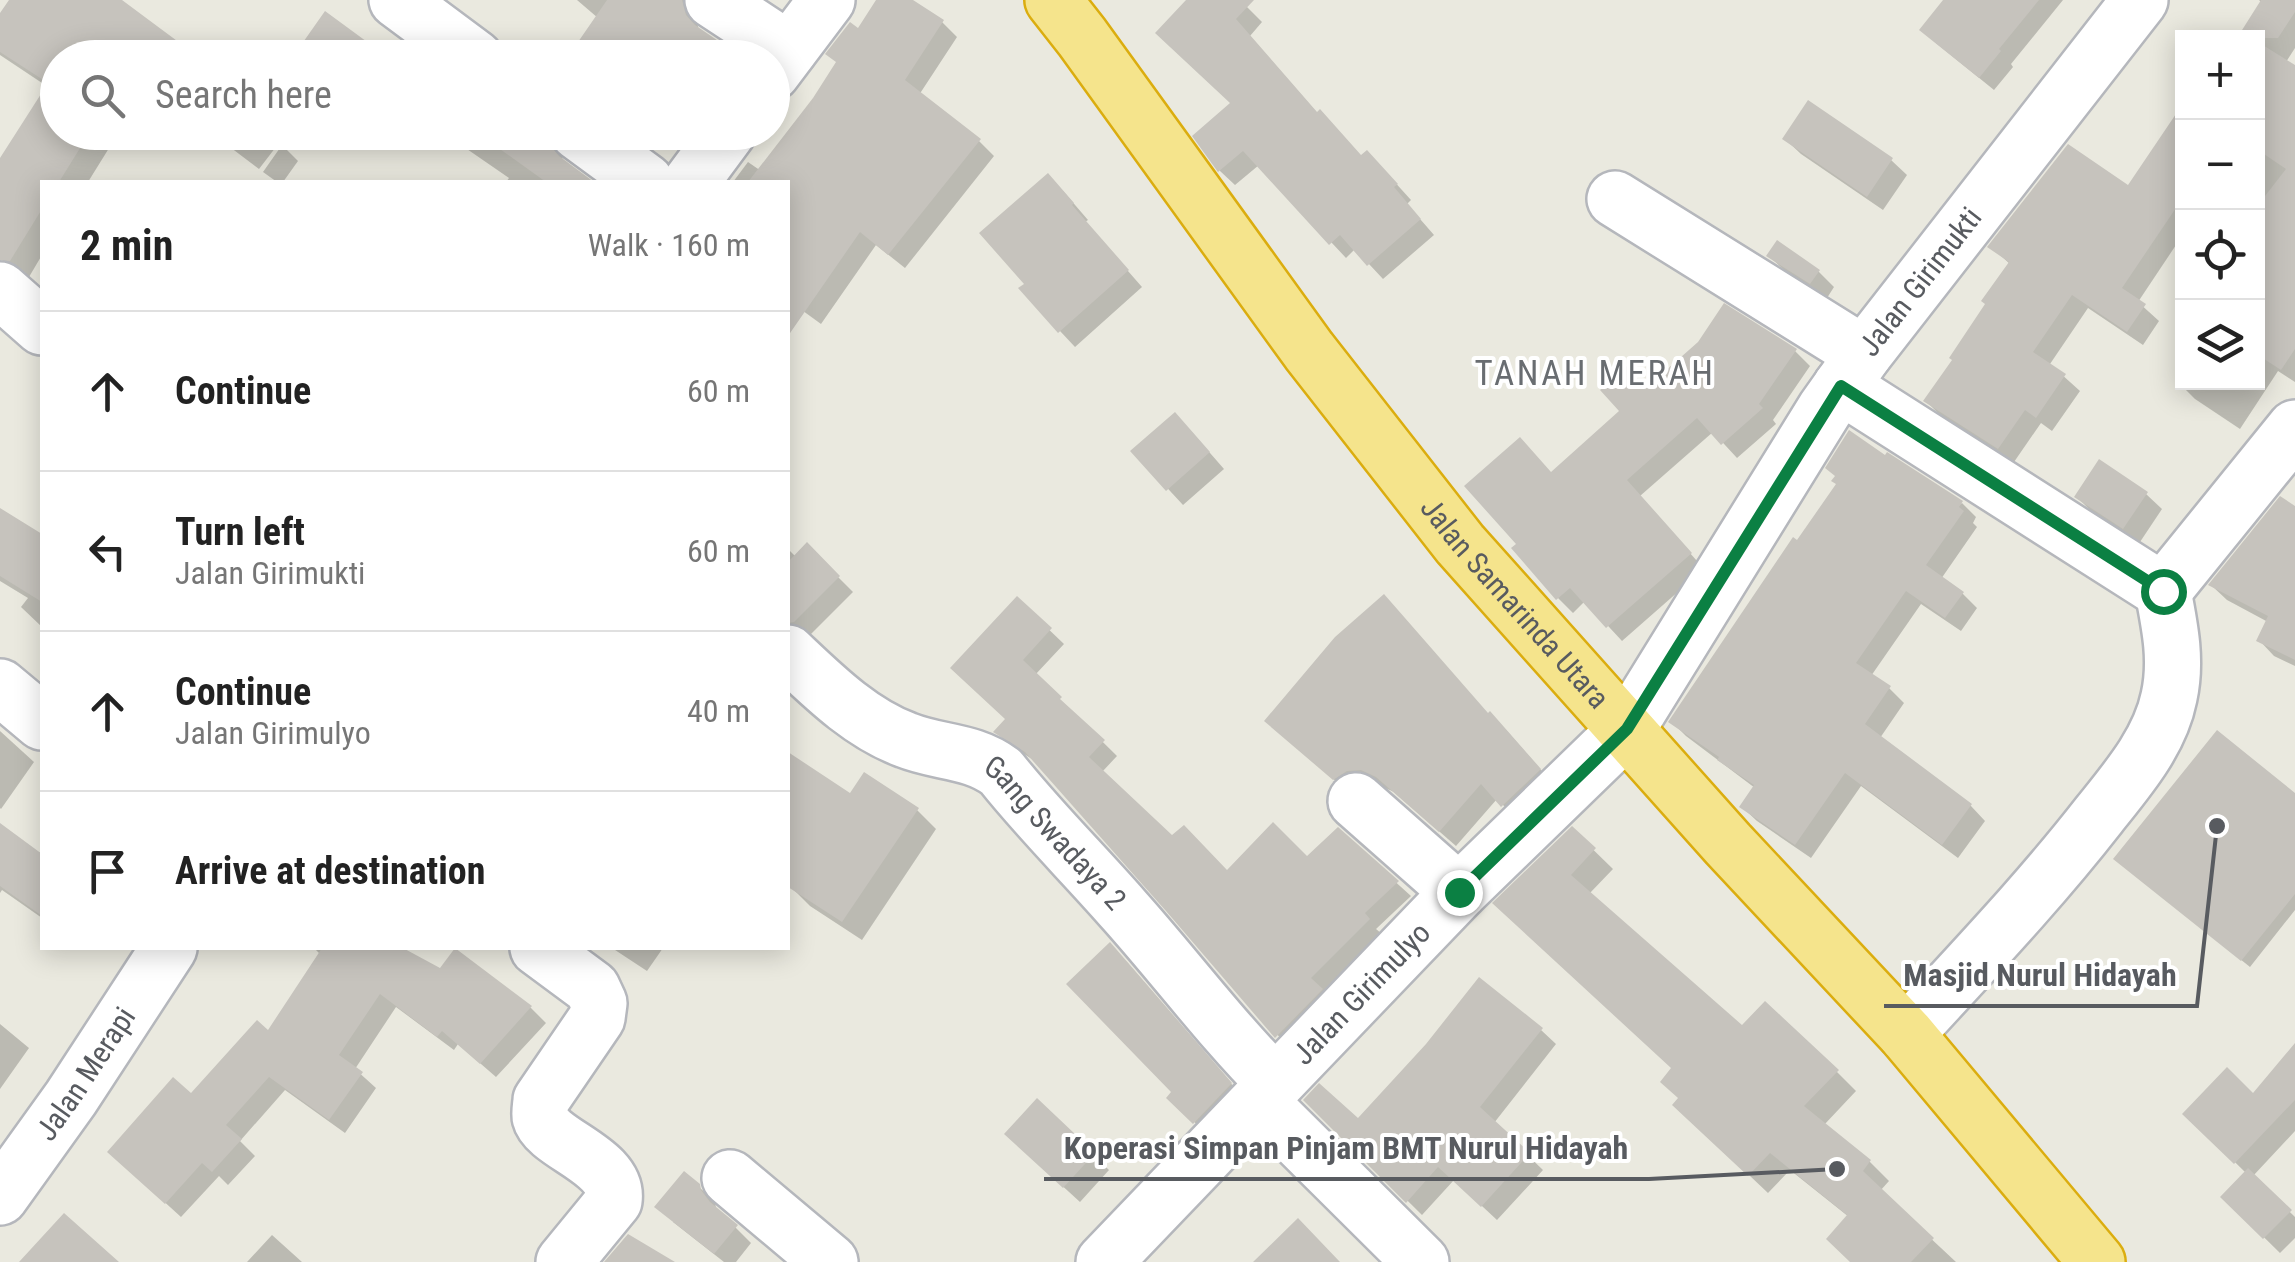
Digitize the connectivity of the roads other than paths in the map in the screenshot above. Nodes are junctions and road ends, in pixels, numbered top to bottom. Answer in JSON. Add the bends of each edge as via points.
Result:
{"nodes":[{"id":1,"x":397,"y":0,"type":"edge"},
{"id":2,"x":712,"y":0,"type":"edge"},
{"id":3,"x":826,"y":0,"type":"edge"},
{"id":4,"x":1053,"y":0,"type":"edge"},
{"id":5,"x":2140,"y":0,"type":"edge"},
{"id":6,"x":451,"y":40,"type":"edge"},
{"id":7,"x":757,"y":40,"type":"edge"},
{"id":8,"x":790,"y":50,"type":"edge"},
{"id":9,"x":602,"y":150,"type":"edge"},
{"id":10,"x":715,"y":150,"type":"edge"},
{"id":11,"x":643,"y":180,"type":"edge"},
{"id":12,"x":692,"y":180,"type":"edge"},
{"id":13,"x":1615,"y":199,"type":"dead end"},
{"id":14,"x":0,"y":290,"type":"edge"},
{"id":15,"x":40,"y":325,"type":"edge"},
{"id":16,"x":1852,"y":370,"type":"junction"},
{"id":17,"x":2295,"y":428,"type":"edge"},
{"id":18,"x":2163,"y":591,"type":"junction"},
{"id":19,"x":790,"y":655,"type":"edge"},
{"id":20,"x":0,"y":688,"type":"edge"},
{"id":21,"x":40,"y":720,"type":"edge"},
{"id":22,"x":1627,"y":729,"type":"junction"},
{"id":23,"x":1356,"y":802,"type":"dead end"},
{"id":24,"x":1459,"y":892,"type":"junction"},
{"id":25,"x":168,"y":950,"type":"edge"},
{"id":26,"x":541,"y":950,"type":"edge"},
{"id":27,"x":1906,"y":1034,"type":"junction"},
{"id":28,"x":1267,"y":1092,"type":"junction"},
{"id":29,"x":730,"y":1178,"type":"dead end"},
{"id":30,"x":0,"y":1197,"type":"edge"},
{"id":31,"x":564,"y":1262,"type":"edge"},
{"id":32,"x":830,"y":1262,"type":"edge"},
{"id":33,"x":1104,"y":1262,"type":"edge"},
{"id":34,"x":1421,"y":1262,"type":"edge"},
{"id":35,"x":2097,"y":1262,"type":"edge"}],
"edges":[{"from":1,"to":6,"type":"street"},
{"from":2,"to":7,"type":"street"},
{"from":3,"to":8,"type":"street"},
{"from":4,"to":22,"type":"highway","name":"Jalan Samarinda Utara","via":[[1437,514]]},
{"from":5,"to":16,"type":"street","name":"Jalan Girimukti"},
{"from":9,"to":11,"type":"street"},
{"from":10,"to":12,"type":"street"},
{"from":13,"to":16,"type":"street"},
{"from":14,"to":15,"type":"street"},
{"from":16,"to":18,"type":"street"},
{"from":16,"to":22,"type":"street","name":"Jalan Girimukti"},
{"from":17,"to":18,"type":"street"},
{"from":18,"to":27,"type":"street","via":[[2174,664],[2160,727],[2053,874]]},
{"from":19,"to":28,"type":"street","name":"Gang Swadaya 2","via":[[882,729],[930,748],[970,754],[1001,772],[1245,1054]]},
{"from":20,"to":21,"type":"street"},
{"from":22,"to":24,"type":"street","name":"Jalan Girimulyo"},
{"from":22,"to":27,"type":"highway","name":"Jalan Samarinda Utara"},
{"from":23,"to":24,"type":"street"},
{"from":24,"to":28,"type":"street","name":"Jalan Girimulyo"},
{"from":25,"to":30,"type":"street","name":"Jalan Merapi"},
{"from":26,"to":31,"type":"street","via":[[592,988],[600,1004],[598,1018],[541,1100],[540,1116],[592,1160],[615,1192]]},
{"from":27,"to":35,"type":"highway","name":"Jalan Samarinda Utara"},
{"from":28,"to":33,"type":"street","name":"Jalan Girimulyo"},
{"from":28,"to":34,"type":"street","name":"Gang Swadaya 2"},
{"from":29,"to":32,"type":"street"}]}
